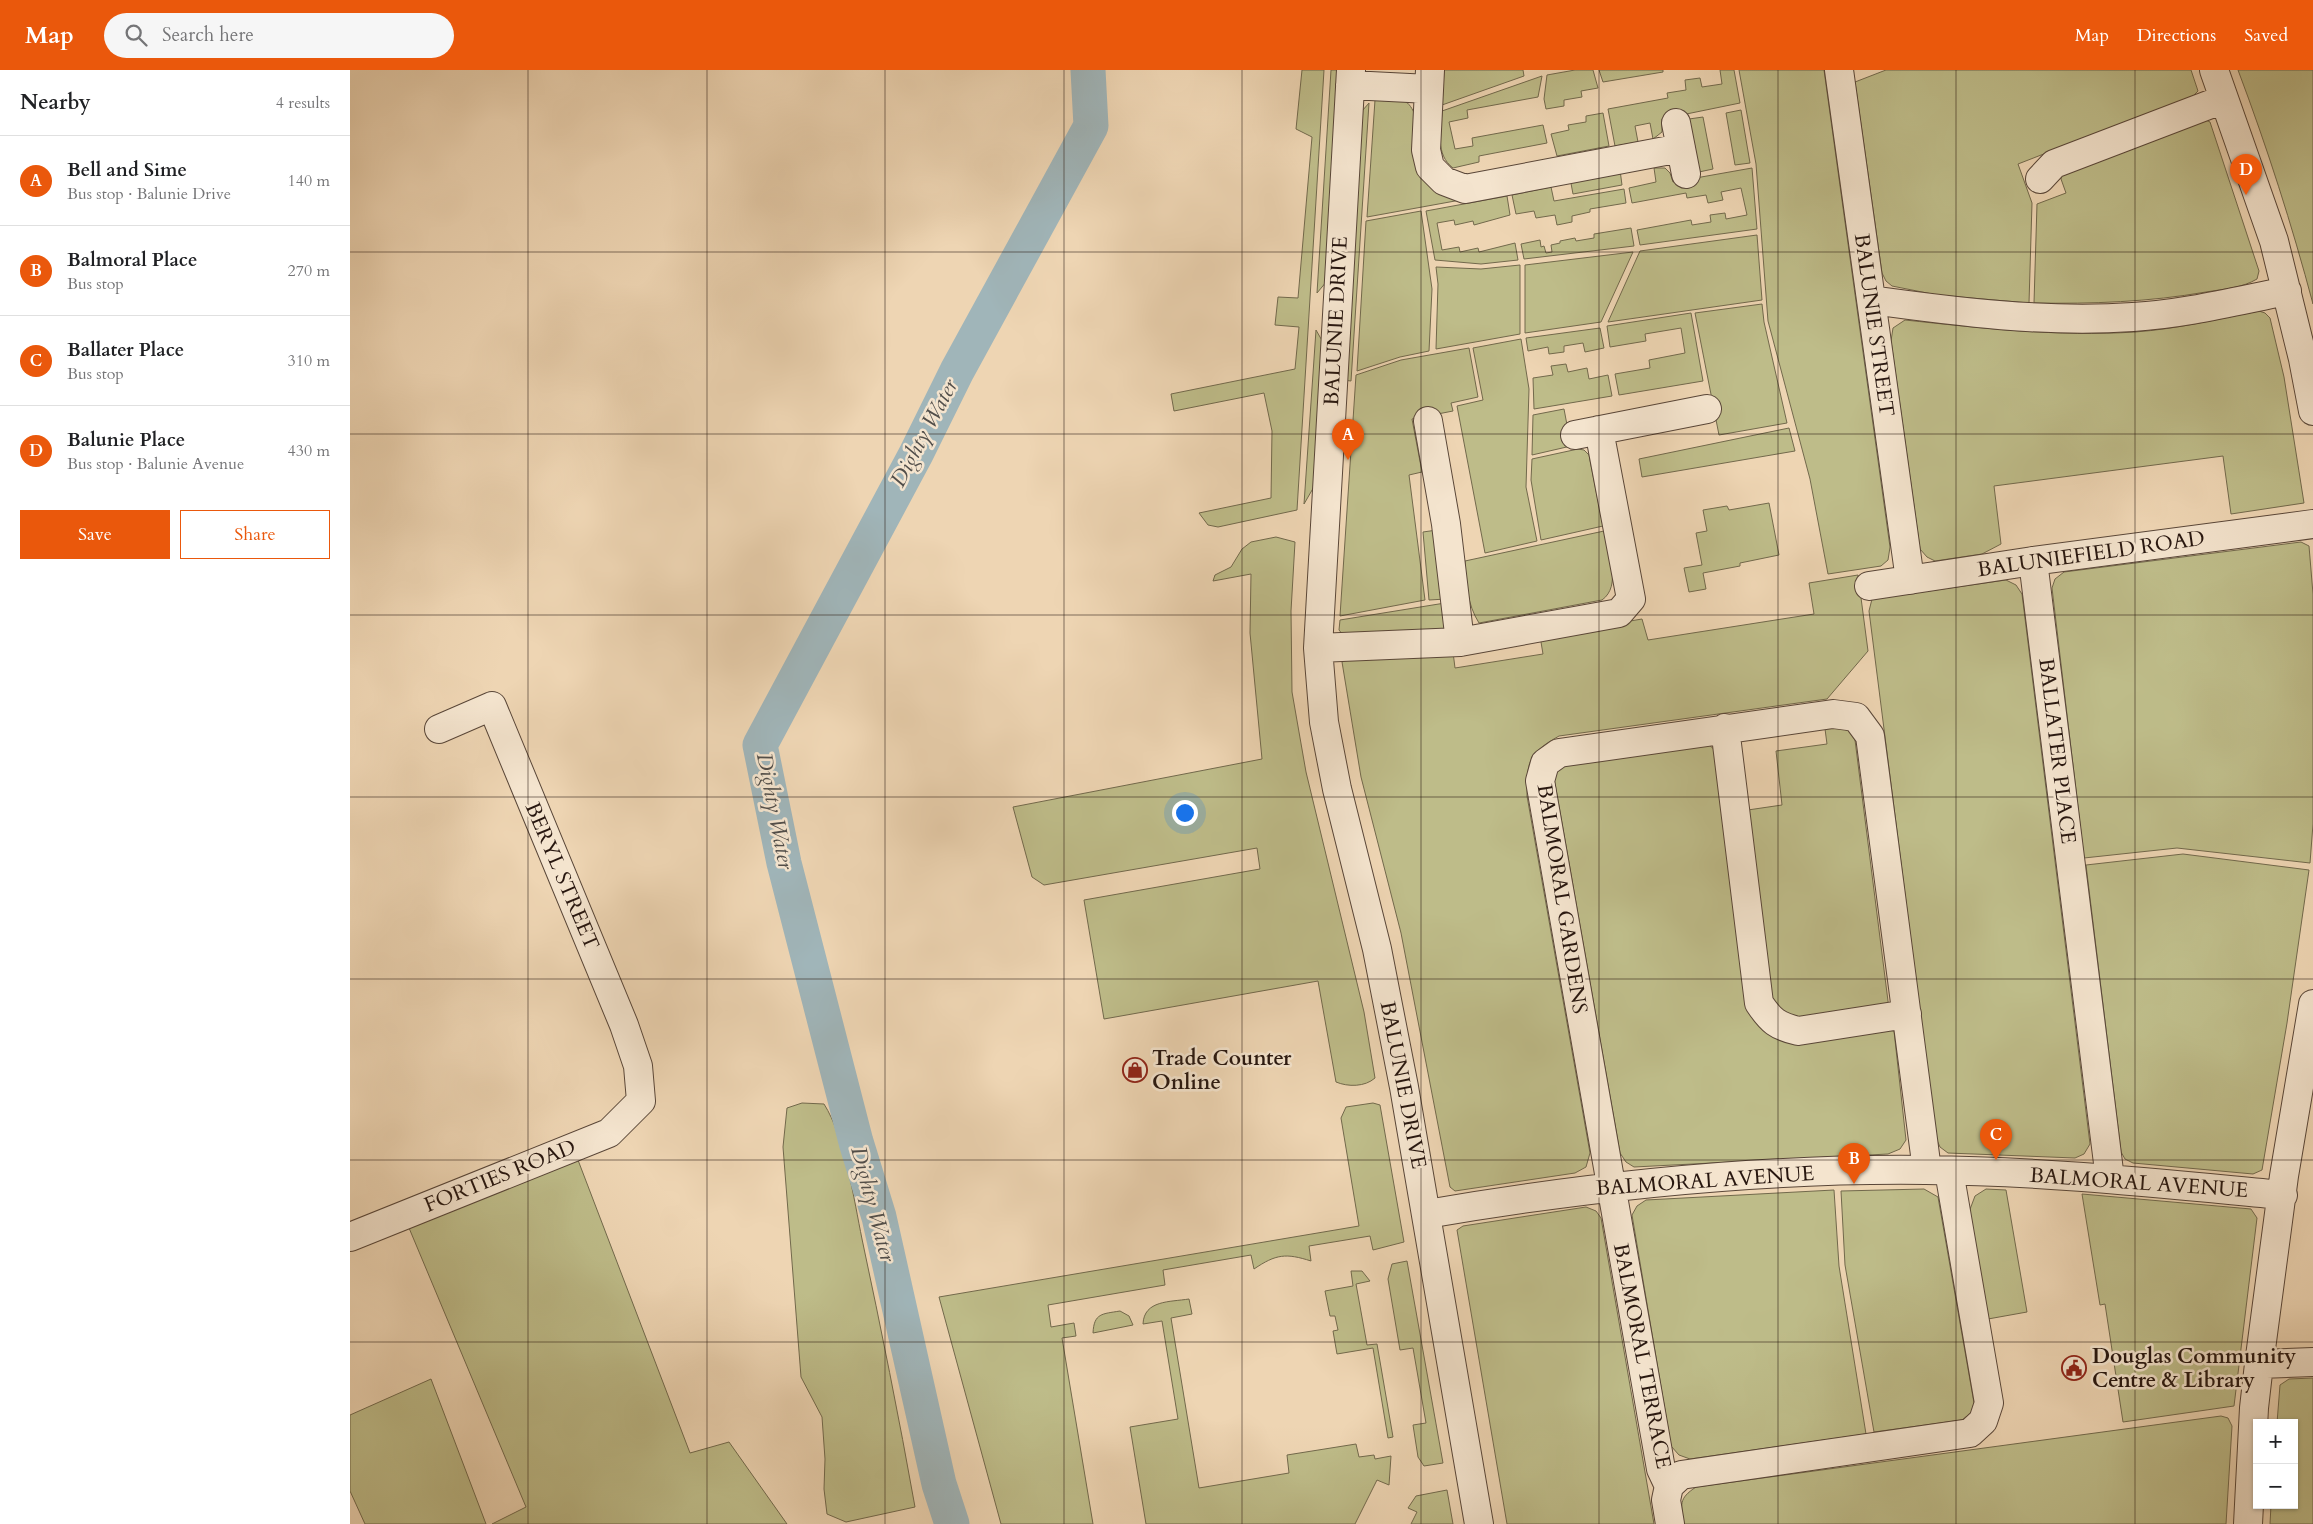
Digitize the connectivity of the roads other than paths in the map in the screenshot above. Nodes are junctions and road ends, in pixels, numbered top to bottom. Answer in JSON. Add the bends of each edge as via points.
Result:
{"nodes":[{"id":1,"x":1839,"y":70,"type":"edge"},
{"id":2,"x":2214,"y":70,"type":"edge"},
{"id":3,"x":1351,"y":77,"type":"edge"},
{"id":4,"x":1430,"y":80,"type":"edge"},
{"id":5,"x":2224,"y":99,"type":"junction"},
{"id":6,"x":1681,"y":149,"type":"dead end"},
{"id":7,"x":2040,"y":179,"type":"dead end"},
{"id":8,"x":2287,"y":291,"type":"junction"},
{"id":9,"x":1871,"y":300,"type":"junction"},
{"id":10,"x":1707,"y":409,"type":"dead end"},
{"id":11,"x":2313,"y":411,"type":"edge"},
{"id":12,"x":1428,"y":421,"type":"dead end"},
{"id":13,"x":2313,"y":524,"type":"edge"},
{"id":14,"x":2033,"y":561,"type":"junction"},
{"id":15,"x":1910,"y":580,"type":"junction"},
{"id":16,"x":1869,"y":586,"type":"dead end"},
{"id":17,"x":1460,"y":642,"type":"junction"},
{"id":18,"x":1318,"y":648,"type":"junction"},
{"id":19,"x":1725,"y":728,"type":"junction"},
{"id":20,"x":439,"y":729,"type":"dead end"},
{"id":21,"x":2313,"y":1004,"type":"edge"},
{"id":22,"x":1907,"y":1014,"type":"junction"},
{"id":23,"x":641,"y":1101,"type":"joint"},
{"id":24,"x":1938,"y":1171,"type":"junction"},
{"id":25,"x":2110,"y":1179,"type":"junction"},
{"id":26,"x":1611,"y":1187,"type":"junction"},
{"id":27,"x":2283,"y":1195,"type":"junction"},
{"id":28,"x":1427,"y":1214,"type":"junction"},
{"id":29,"x":350,"y":1237,"type":"edge"},
{"id":30,"x":2313,"y":1362,"type":"edge"},
{"id":31,"x":2259,"y":1364,"type":"junction"},
{"id":32,"x":1669,"y":1486,"type":"junction"},
{"id":33,"x":1480,"y":1524,"type":"edge"},
{"id":34,"x":1670,"y":1524,"type":"edge"},
{"id":35,"x":2248,"y":1524,"type":"edge"}],
"edges":[{"from":1,"to":9,"type":"street","name":"BALUNIE STREET"},
{"from":2,"to":5,"type":"street"},
{"from":3,"to":4,"type":"street","name":"BALUNIE DRIVE"},
{"from":3,"to":18,"type":"street","name":"BALUNIE DRIVE"},
{"from":4,"to":6,"type":"street","name":"BALUNIE DRIVE","via":[[1426,150],[1430,167],[1444,181],[1465,189]]},
{"from":5,"to":7,"type":"street","via":[[2054,164]]},
{"from":5,"to":8,"type":"street","via":[[2268,223]]},
{"from":8,"to":9,"type":"street","via":[[2197,309],[2135,317],[2083,319],[1948,311]]},
{"from":8,"to":11,"type":"street"},
{"from":9,"to":15,"type":"street","name":"BALUNIE STREET"},
{"from":10,"to":17,"type":"street","via":[[1587,432],[1631,599],[1619,613]]},
{"from":12,"to":17,"type":"street","via":[[1446,524]]},
{"from":13,"to":14,"type":"street","name":"BALUNIEFIELD ROAD"},
{"from":14,"to":15,"type":"street","name":"BALUNIEFIELD ROAD"},
{"from":14,"to":25,"type":"street","name":"BALLATER PLACE"},
{"from":15,"to":16,"type":"street","name":"BALUNIEFIELD ROAD"},
{"from":17,"to":18,"type":"street"},
{"from":18,"to":28,"type":"street","name":"BALUNIE DRIVE","via":[[1324,722],[1337,789],[1377,949]]},
{"from":19,"to":22,"type":"street","name":"BALMORAL GARDENS","via":[[1833,714],[1856,717],[1870,736]]},
{"from":19,"to":22,"type":"street","via":[[1759,1003],[1768,1017],[1781,1027],[1798,1031]]},
{"from":19,"to":26,"type":"street","name":"BALMORAL GARDENS","via":[[1559,753],[1545,763],[1540,781]]},
{"from":20,"to":23,"type":"street","name":"BERYL STREET","via":[[492,706],[624,1025],[638,1066]]},
{"from":21,"to":27,"type":"street"},
{"from":22,"to":24,"type":"street","name":"BALMORAL GARDENS"},
{"from":23,"to":29,"type":"street","name":"FORTIES ROAD","via":[[609,1133]]},
{"from":24,"to":25,"type":"street","name":"BALMORAL AVENUE"},
{"from":24,"to":26,"type":"street","name":"BALMORAL AVENUE","via":[[1731,1177]]},
{"from":24,"to":32,"type":"street","name":"BALMORAL GARDENS","via":[[1989,1403],[1983,1421],[1970,1433],[1689,1474]]},
{"from":25,"to":27,"type":"street","name":"BALMORAL AVENUE"},
{"from":26,"to":28,"type":"street","name":"BALMORAL AVENUE"},
{"from":26,"to":32,"type":"street","name":"BALMORAL TERRACE","via":[[1661,1469]]},
{"from":27,"to":31,"type":"street"},
{"from":28,"to":33,"type":"street","name":"BALUNIE DRIVE"},
{"from":30,"to":31,"type":"street"},
{"from":31,"to":35,"type":"street"},
{"from":32,"to":34,"type":"street","name":"BALMORAL TERRACE","via":[[1666,1500]]}]}
